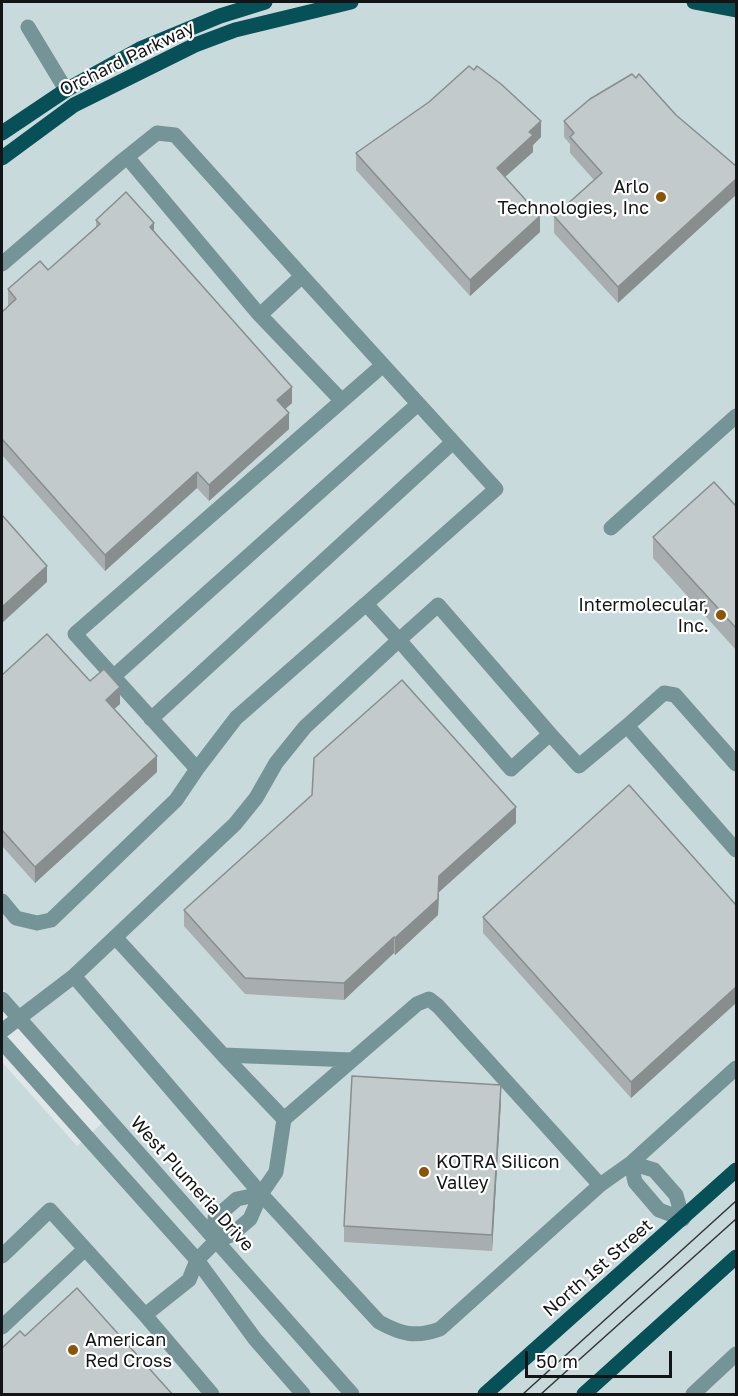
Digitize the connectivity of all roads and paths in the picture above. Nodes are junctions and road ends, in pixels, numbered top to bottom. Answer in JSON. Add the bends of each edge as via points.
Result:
{"nodes":[{"id":1,"x":265,"y":2,"type":"edge"},
{"id":2,"x":351,"y":2,"type":"edge"},
{"id":3,"x":694,"y":2,"type":"edge"},
{"id":4,"x":736,"y":10,"type":"edge"},
{"id":5,"x":28,"y":27,"type":"dead end"},
{"id":6,"x":66,"y":90,"type":"junction"},
{"id":7,"x":74,"y":105,"type":"junction"},
{"id":8,"x":2,"y":133,"type":"edge"},
{"id":9,"x":127,"y":157,"type":"junction"},
{"id":10,"x":2,"y":158,"type":"edge"},
{"id":11,"x":2,"y":264,"type":"edge"},
{"id":12,"x":302,"y":276,"type":"junction"},
{"id":13,"x":260,"y":315,"type":"junction"},
{"id":14,"x":382,"y":365,"type":"junction"},
{"id":15,"x":342,"y":401,"type":"junction"},
{"id":16,"x":418,"y":404,"type":"junction"},
{"id":17,"x":736,"y":416,"type":"edge"},
{"id":18,"x":453,"y":442,"type":"junction"},
{"id":19,"x":611,"y":528,"type":"dead end"},
{"id":20,"x":366,"y":604,"type":"junction"},
{"id":21,"x":399,"y":640,"type":"junction"},
{"id":22,"x":113,"y":676,"type":"junction"},
{"id":23,"x":152,"y":718,"type":"junction"},
{"id":24,"x":627,"y":726,"type":"junction"},
{"id":25,"x":550,"y":734,"type":"junction"},
{"id":26,"x":736,"y":764,"type":"edge"},
{"id":27,"x":197,"y":769,"type":"junction"},
{"id":28,"x":736,"y":850,"type":"edge"},
{"id":29,"x":2,"y":901,"type":"edge"},
{"id":30,"x":115,"y":937,"type":"junction"},
{"id":31,"x":74,"y":976,"type":"junction"},
{"id":32,"x":2,"y":999,"type":"edge"},
{"id":33,"x":18,"y":1017,"type":"junction"},
{"id":34,"x":2,"y":1031,"type":"edge"},
{"id":35,"x":2,"y":1042,"type":"edge"},
{"id":36,"x":223,"y":1055,"type":"junction"},
{"id":37,"x":352,"y":1060,"type":"junction"},
{"id":38,"x":736,"y":1068,"type":"edge"},
{"id":39,"x":284,"y":1119,"type":"junction"},
{"id":40,"x":631,"y":1163,"type":"junction"},
{"id":41,"x":736,"y":1170,"type":"edge"},
{"id":42,"x":600,"y":1185,"type":"junction"},
{"id":43,"x":261,"y":1194,"type":"junction"},
{"id":44,"x":683,"y":1219,"type":"junction"},
{"id":45,"x":216,"y":1241,"type":"junction"},
{"id":46,"x":85,"y":1249,"type":"junction"},
{"id":47,"x":2,"y":1256,"type":"edge"},
{"id":48,"x":736,"y":1257,"type":"edge"},
{"id":49,"x":197,"y":1260,"type":"junction"},
{"id":50,"x":145,"y":1315,"type":"junction"},
{"id":51,"x":2,"y":1327,"type":"edge"},
{"id":52,"x":736,"y":1354,"type":"edge"},
{"id":53,"x":212,"y":1395,"type":"edge"},
{"id":54,"x":303,"y":1395,"type":"edge"},
{"id":55,"x":352,"y":1395,"type":"edge"},
{"id":56,"x":485,"y":1395,"type":"edge"},
{"id":57,"x":584,"y":1395,"type":"edge"},
{"id":58,"x":693,"y":1395,"type":"edge"}],
"edges":[{"from":1,"to":6,"type":"main road","name":"Orchard Parkway","via":[[140,49]]},
{"from":2,"to":7,"type":"main road","name":"Orchard Parkway","via":[[235,30],[195,45]]},
{"from":3,"to":4,"type":"main road"},
{"from":5,"to":6,"type":"street"},
{"from":6,"to":7,"type":"main road"},
{"from":6,"to":8,"type":"main road","name":"Orchard Parkway"},
{"from":7,"to":10,"type":"main road","name":"Orchard Parkway"},
{"from":9,"to":11,"type":"street"},
{"from":9,"to":12,"type":"street","via":[[157,133],[175,135]]},
{"from":9,"to":13,"type":"street"},
{"from":12,"to":13,"type":"street"},
{"from":12,"to":14,"type":"street"},
{"from":13,"to":15,"type":"street"},
{"from":14,"to":15,"type":"street"},
{"from":14,"to":16,"type":"street"},
{"from":15,"to":22,"type":"street","via":[[75,634]]},
{"from":16,"to":18,"type":"street"},
{"from":16,"to":22,"type":"street"},
{"from":17,"to":19,"type":"street"},
{"from":18,"to":20,"type":"street","via":[[496,489]]},
{"from":18,"to":23,"type":"street"},
{"from":20,"to":21,"type":"street"},
{"from":20,"to":27,"type":"street","via":[[236,718]]},
{"from":21,"to":25,"type":"street","via":[[511,769]]},
{"from":21,"to":25,"type":"street","via":[[438,605]]},
{"from":21,"to":30,"type":"street","via":[[305,727],[235,824]]},
{"from":22,"to":23,"type":"street"},
{"from":23,"to":27,"type":"street"},
{"from":24,"to":25,"type":"street","via":[[579,766]]},
{"from":24,"to":26,"type":"street","via":[[664,693],[675,695]]},
{"from":24,"to":28,"type":"street"},
{"from":27,"to":29,"type":"street","via":[[176,800],[51,920],[37,923],[16,918]]},
{"from":30,"to":31,"type":"street"},
{"from":30,"to":36,"type":"street"},
{"from":31,"to":33,"type":"street"},
{"from":31,"to":43,"type":"street"},
{"from":32,"to":33,"type":"street","name":"West Plumeria Drive"},
{"from":33,"to":34,"type":"street"},
{"from":33,"to":45,"type":"street","name":"West Plumeria Drive"},
{"from":35,"to":49,"type":"street"},
{"from":36,"to":37,"type":"street"},
{"from":36,"to":39,"type":"street"},
{"from":37,"to":39,"type":"street"},
{"from":37,"to":42,"type":"street","via":[[417,1004],[429,999]]},
{"from":38,"to":40,"type":"street"},
{"from":39,"to":43,"type":"street","via":[[276,1172]]},
{"from":40,"to":42,"type":"street"},
{"from":40,"to":44,"type":"street","via":[[635,1182],[659,1210]]},
{"from":40,"to":44,"type":"street","via":[[654,1170],[675,1195]]},
{"from":41,"to":44,"type":"main road","name":"North 1st Street"},
{"from":42,"to":43,"type":"street","via":[[440,1329],[427,1334],[397,1332],[379,1322]]},
{"from":43,"to":45,"type":"street","via":[[250,1219],[231,1235]]},
{"from":43,"to":45,"type":"street","via":[[237,1199],[215,1218]]},
{"from":44,"to":56,"type":"main road","name":"North 1st Street"},
{"from":45,"to":49,"type":"street"},
{"from":45,"to":55,"type":"street","name":"West Plumeria Drive"},
{"from":46,"to":47,"type":"street","via":[[50,1210]]},
{"from":46,"to":50,"type":"street"},
{"from":46,"to":51,"type":"street"},
{"from":48,"to":57,"type":"main road"},
{"from":49,"to":50,"type":"street","via":[[189,1280]]},
{"from":49,"to":54,"type":"street","via":[[255,1339]]},
{"from":50,"to":53,"type":"street"},
{"from":52,"to":58,"type":"street"}]}
